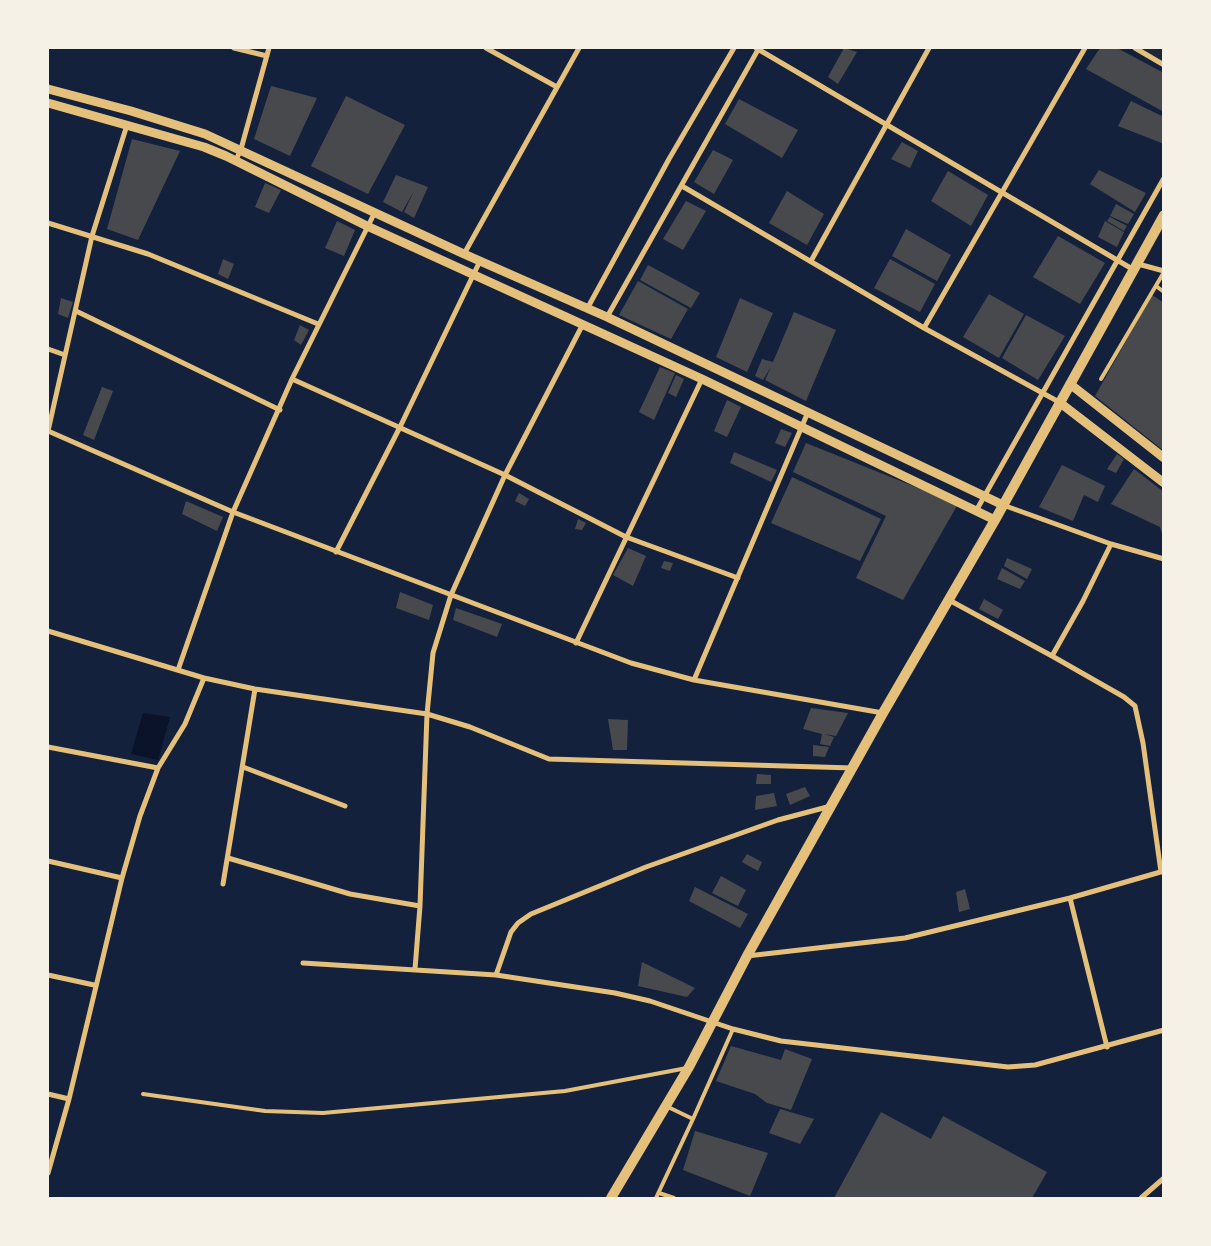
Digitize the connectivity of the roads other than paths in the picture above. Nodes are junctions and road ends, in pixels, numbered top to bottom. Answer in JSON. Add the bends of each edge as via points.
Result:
{"nodes":[{"id":1,"x":234,"y":48,"type":"edge"},
{"id":2,"x":269,"y":48,"type":"edge"},
{"id":3,"x":486,"y":48,"type":"edge"},
{"id":4,"x":579,"y":48,"type":"edge"},
{"id":5,"x":734,"y":48,"type":"edge"},
{"id":6,"x":758,"y":48,"type":"edge"},
{"id":7,"x":929,"y":48,"type":"edge"},
{"id":8,"x":1085,"y":48,"type":"edge"},
{"id":9,"x":1134,"y":48,"type":"edge"},
{"id":10,"x":267,"y":56,"type":"junction"},
{"id":11,"x":1164,"y":65,"type":"edge"},
{"id":12,"x":557,"y":86,"type":"junction"},
{"id":13,"x":48,"y":89,"type":"edge"},
{"id":14,"x":48,"y":103,"type":"edge"},
{"id":15,"x":886,"y":123,"type":"junction"},
{"id":16,"x":127,"y":125,"type":"junction"},
{"id":17,"x":241,"y":149,"type":"junction"},
{"id":18,"x":236,"y":160,"type":"junction"},
{"id":19,"x":1164,"y":178,"type":"edge"},
{"id":20,"x":682,"y":186,"type":"junction"},
{"id":21,"x":1003,"y":193,"type":"junction"},
{"id":22,"x":375,"y":212,"type":"junction"},
{"id":23,"x":1164,"y":216,"type":"edge"},
{"id":24,"x":48,"y":223,"type":"edge"},
{"id":25,"x":366,"y":226,"type":"junction"},
{"id":26,"x":92,"y":236,"type":"junction"},
{"id":27,"x":464,"y":254,"type":"junction"},
{"id":28,"x":1117,"y":259,"type":"junction"},
{"id":29,"x":480,"y":261,"type":"junction"},
{"id":30,"x":811,"y":261,"type":"junction"},
{"id":31,"x":1136,"y":267,"type":"junction"},
{"id":32,"x":1164,"y":272,"type":"edge"},
{"id":33,"x":474,"y":274,"type":"junction"},
{"id":34,"x":1156,"y":286,"type":"junction"},
{"id":35,"x":1164,"y":292,"type":"edge"},
{"id":36,"x":587,"y":309,"type":"junction"},
{"id":37,"x":76,"y":311,"type":"junction"},
{"id":38,"x":607,"y":317,"type":"junction"},
{"id":39,"x":318,"y":324,"type":"junction"},
{"id":40,"x":583,"y":324,"type":"junction"},
{"id":41,"x":924,"y":328,"type":"junction"},
{"id":42,"x":48,"y":349,"type":"edge"},
{"id":43,"x":65,"y":355,"type":"junction"},
{"id":44,"x":292,"y":379,"type":"junction"},
{"id":45,"x":702,"y":379,"type":"junction"},
{"id":46,"x":1100,"y":379,"type":"dead end"},
{"id":47,"x":740,"y":380,"type":"junction"},
{"id":48,"x":1070,"y":384,"type":"junction"},
{"id":49,"x":1043,"y":392,"type":"junction"},
{"id":50,"x":732,"y":394,"type":"junction"},
{"id":51,"x":1059,"y":402,"type":"junction"},
{"id":52,"x":280,"y":410,"type":"junction"},
{"id":53,"x":808,"y":411,"type":"junction"},
{"id":54,"x":400,"y":427,"type":"junction"},
{"id":55,"x":802,"y":428,"type":"junction"},
{"id":56,"x":48,"y":431,"type":"edge"},
{"id":57,"x":1164,"y":458,"type":"edge"},
{"id":58,"x":505,"y":475,"type":"junction"},
{"id":59,"x":1164,"y":483,"type":"edge"},
{"id":60,"x":983,"y":496,"type":"junction"},
{"id":61,"x":1002,"y":505,"type":"junction"},
{"id":62,"x":976,"y":511,"type":"junction"},
{"id":63,"x":232,"y":512,"type":"junction"},
{"id":64,"x":995,"y":520,"type":"junction"},
{"id":65,"x":626,"y":537,"type":"junction"},
{"id":66,"x":1111,"y":544,"type":"junction"},
{"id":67,"x":336,"y":552,"type":"junction"},
{"id":68,"x":1164,"y":559,"type":"edge"},
{"id":69,"x":738,"y":578,"type":"junction"},
{"id":70,"x":451,"y":595,"type":"junction"},
{"id":71,"x":949,"y":600,"type":"junction"},
{"id":72,"x":48,"y":631,"type":"edge"},
{"id":73,"x":576,"y":643,"type":"junction"},
{"id":74,"x":1052,"y":656,"type":"junction"},
{"id":75,"x":178,"y":670,"type":"junction"},
{"id":76,"x":204,"y":678,"type":"junction"},
{"id":77,"x":694,"y":680,"type":"junction"},
{"id":78,"x":255,"y":689,"type":"junction"},
{"id":79,"x":883,"y":713,"type":"junction"},
{"id":80,"x":427,"y":714,"type":"junction"},
{"id":81,"x":48,"y":747,"type":"edge"},
{"id":82,"x":242,"y":767,"type":"junction"},
{"id":83,"x":158,"y":768,"type":"junction"},
{"id":84,"x":854,"y":768,"type":"junction"},
{"id":85,"x":832,"y":805,"type":"junction"},
{"id":86,"x":344,"y":806,"type":"dead end"},
{"id":87,"x":228,"y":858,"type":"junction"},
{"id":88,"x":48,"y":861,"type":"edge"},
{"id":89,"x":1162,"y":871,"type":"edge"},
{"id":90,"x":122,"y":878,"type":"junction"},
{"id":91,"x":223,"y":884,"type":"dead end"},
{"id":92,"x":1070,"y":898,"type":"junction"},
{"id":93,"x":420,"y":906,"type":"junction"},
{"id":94,"x":747,"y":956,"type":"junction"},
{"id":95,"x":303,"y":963,"type":"dead end"},
{"id":96,"x":415,"y":969,"type":"junction"},
{"id":97,"x":48,"y":975,"type":"edge"},
{"id":98,"x":496,"y":975,"type":"junction"},
{"id":99,"x":94,"y":985,"type":"junction"},
{"id":100,"x":711,"y":1022,"type":"junction"},
{"id":101,"x":733,"y":1030,"type":"junction"},
{"id":102,"x":1164,"y":1030,"type":"edge"},
{"id":103,"x":1107,"y":1047,"type":"junction"},
{"id":104,"x":689,"y":1067,"type":"junction"},
{"id":105,"x":48,"y":1094,"type":"edge"},
{"id":106,"x":143,"y":1094,"type":"dead end"},
{"id":107,"x":69,"y":1099,"type":"junction"},
{"id":108,"x":666,"y":1106,"type":"junction"},
{"id":109,"x":693,"y":1119,"type":"junction"},
{"id":110,"x":48,"y":1173,"type":"edge"},
{"id":111,"x":1164,"y":1178,"type":"edge"},
{"id":112,"x":659,"y":1192,"type":"junction"},
{"id":113,"x":611,"y":1198,"type":"edge"},
{"id":114,"x":656,"y":1198,"type":"edge"},
{"id":115,"x":674,"y":1198,"type":"edge"},
{"id":116,"x":1141,"y":1198,"type":"edge"}],
"edges":[{"from":1,"to":10,"type":"street"},
{"from":2,"to":10,"type":"street"},
{"from":3,"to":12,"type":"street"},
{"from":4,"to":12,"type":"street"},
{"from":5,"to":36,"type":"street","via":[[659,175]]},
{"from":6,"to":15,"type":"street"},
{"from":6,"to":20,"type":"street"},
{"from":7,"to":15,"type":"street"},
{"from":8,"to":21,"type":"street"},
{"from":9,"to":11,"type":"street"},
{"from":10,"to":17,"type":"street"},
{"from":12,"to":27,"type":"street"},
{"from":13,"to":17,"type":"street","via":[[173,123]]},
{"from":14,"to":16,"type":"street"},
{"from":15,"to":21,"type":"street"},
{"from":15,"to":30,"type":"street"},
{"from":16,"to":18,"type":"street","via":[[204,147]]},
{"from":16,"to":26,"type":"street"},
{"from":17,"to":18,"type":"street"},
{"from":17,"to":22,"type":"street"},
{"from":18,"to":25,"type":"street"},
{"from":19,"to":28,"type":"street"},
{"from":20,"to":30,"type":"street"},
{"from":20,"to":38,"type":"street"},
{"from":21,"to":28,"type":"street"},
{"from":21,"to":41,"type":"street"},
{"from":22,"to":25,"type":"street"},
{"from":22,"to":27,"type":"street"},
{"from":23,"to":31,"type":"main road"},
{"from":24,"to":26,"type":"street"},
{"from":25,"to":33,"type":"street"},
{"from":25,"to":39,"type":"street"},
{"from":26,"to":37,"type":"street"},
{"from":26,"to":39,"type":"street","via":[[148,254]]},
{"from":27,"to":29,"type":"street"},
{"from":28,"to":31,"type":"street"},
{"from":28,"to":49,"type":"street"},
{"from":29,"to":33,"type":"street"},
{"from":29,"to":36,"type":"street"},
{"from":30,"to":41,"type":"street"},
{"from":31,"to":32,"type":"street"},
{"from":31,"to":48,"type":"main road"},
{"from":32,"to":34,"type":"lane"},
{"from":33,"to":40,"type":"street"},
{"from":33,"to":54,"type":"street"},
{"from":34,"to":35,"type":"lane"},
{"from":34,"to":46,"type":"lane"},
{"from":36,"to":38,"type":"street"},
{"from":37,"to":43,"type":"street"},
{"from":37,"to":52,"type":"street"},
{"from":38,"to":47,"type":"street"},
{"from":39,"to":44,"type":"street"},
{"from":40,"to":45,"type":"street"},
{"from":40,"to":58,"type":"street"},
{"from":41,"to":49,"type":"street"},
{"from":42,"to":43,"type":"street"},
{"from":43,"to":56,"type":"street"},
{"from":44,"to":52,"type":"street"},
{"from":44,"to":54,"type":"street"},
{"from":45,"to":50,"type":"street"},
{"from":45,"to":65,"type":"street"},
{"from":47,"to":50,"type":"street"},
{"from":47,"to":53,"type":"street"},
{"from":48,"to":51,"type":"main road"},
{"from":48,"to":57,"type":"street"},
{"from":49,"to":51,"type":"street"},
{"from":49,"to":60,"type":"street"},
{"from":50,"to":55,"type":"street"},
{"from":51,"to":59,"type":"street"},
{"from":51,"to":61,"type":"main road"},
{"from":52,"to":63,"type":"street"},
{"from":53,"to":55,"type":"street"},
{"from":53,"to":60,"type":"street"},
{"from":54,"to":58,"type":"street"},
{"from":54,"to":67,"type":"street"},
{"from":55,"to":62,"type":"street"},
{"from":55,"to":69,"type":"street"},
{"from":56,"to":63,"type":"street"},
{"from":58,"to":65,"type":"street"},
{"from":58,"to":70,"type":"street"},
{"from":60,"to":61,"type":"street"},
{"from":60,"to":62,"type":"street"},
{"from":61,"to":64,"type":"main road"},
{"from":61,"to":66,"type":"street"},
{"from":62,"to":64,"type":"street"},
{"from":63,"to":67,"type":"street"},
{"from":63,"to":75,"type":"street"},
{"from":64,"to":71,"type":"main road"},
{"from":65,"to":69,"type":"street"},
{"from":65,"to":73,"type":"street"},
{"from":66,"to":68,"type":"street"},
{"from":66,"to":74,"type":"street"},
{"from":67,"to":70,"type":"street"},
{"from":69,"to":77,"type":"street"},
{"from":70,"to":73,"type":"street"},
{"from":70,"to":80,"type":"street","via":[[433,653]]},
{"from":71,"to":74,"type":"street"},
{"from":71,"to":79,"type":"main road"},
{"from":72,"to":75,"type":"street"},
{"from":73,"to":77,"type":"street","via":[[631,663]]},
{"from":74,"to":89,"type":"street","via":[[1135,706]]},
{"from":75,"to":76,"type":"street"},
{"from":76,"to":78,"type":"street"},
{"from":76,"to":83,"type":"street","via":[[185,724]]},
{"from":77,"to":79,"type":"street"},
{"from":78,"to":80,"type":"street"},
{"from":78,"to":82,"type":"street"},
{"from":79,"to":84,"type":"main road"},
{"from":80,"to":84,"type":"street","via":[[470,727],[549,759]]},
{"from":80,"to":93,"type":"street"},
{"from":81,"to":83,"type":"street"},
{"from":82,"to":86,"type":"street"},
{"from":82,"to":87,"type":"street"},
{"from":83,"to":90,"type":"street"},
{"from":84,"to":85,"type":"main road"},
{"from":85,"to":94,"type":"main road"},
{"from":85,"to":98,"type":"street","via":[[778,820],[531,914],[511,932]]},
{"from":87,"to":91,"type":"street"},
{"from":87,"to":93,"type":"street","via":[[350,894]]},
{"from":88,"to":90,"type":"street"},
{"from":89,"to":92,"type":"street"},
{"from":90,"to":99,"type":"street"},
{"from":92,"to":94,"type":"street","via":[[882,942]]},
{"from":92,"to":103,"type":"street"},
{"from":93,"to":96,"type":"street"},
{"from":94,"to":100,"type":"main road"},
{"from":95,"to":96,"type":"street"},
{"from":96,"to":98,"type":"street"},
{"from":97,"to":99,"type":"street"},
{"from":98,"to":100,"type":"street","via":[[614,993],[650,1001]]},
{"from":99,"to":107,"type":"street"},
{"from":100,"to":101,"type":"street"},
{"from":100,"to":104,"type":"main road"},
{"from":101,"to":103,"type":"street","via":[[816,1046],[1008,1067],[1035,1065]]},
{"from":101,"to":109,"type":"lane"},
{"from":102,"to":103,"type":"street"},
{"from":104,"to":106,"type":"lane","via":[[548,1093],[324,1113],[265,1111]]},
{"from":104,"to":108,"type":"main road"},
{"from":105,"to":107,"type":"street"},
{"from":107,"to":110,"type":"street"},
{"from":108,"to":109,"type":"lane"},
{"from":108,"to":113,"type":"main road"},
{"from":109,"to":112,"type":"lane"},
{"from":111,"to":116,"type":"street"},
{"from":112,"to":114,"type":"lane"},
{"from":112,"to":115,"type":"lane"}]}
